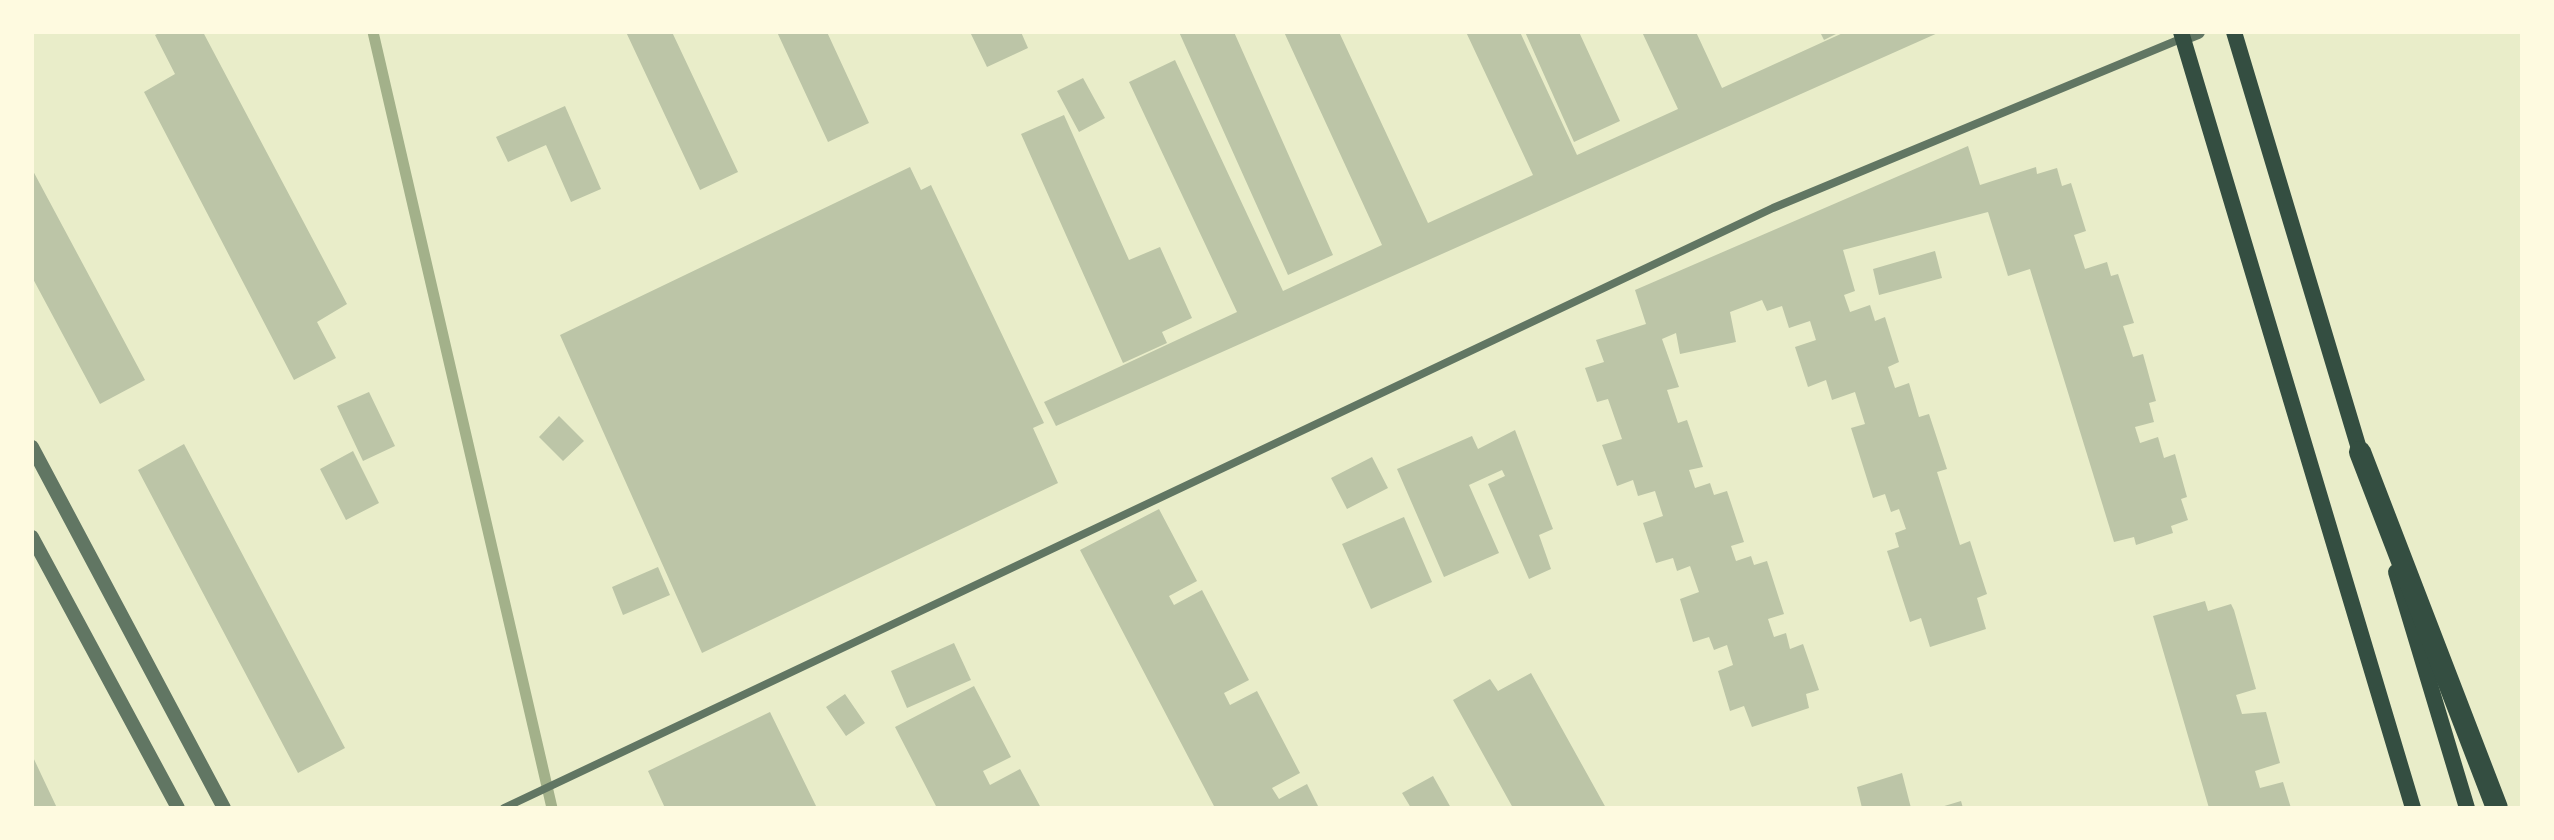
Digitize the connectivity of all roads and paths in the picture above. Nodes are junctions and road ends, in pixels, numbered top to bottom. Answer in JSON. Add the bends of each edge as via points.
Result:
{"nodes":[{"id":1,"x":2234,"y":32,"type":"edge"},
{"id":2,"x":2187,"y":34,"type":"edge"},
{"id":3,"x":32,"y":447,"type":"edge"},
{"id":4,"x":2360,"y":452,"type":"junction"},
{"id":5,"x":32,"y":537,"type":"edge"},
{"id":6,"x":178,"y":808,"type":"edge"},
{"id":7,"x":224,"y":808,"type":"edge"},
{"id":8,"x":504,"y":808,"type":"edge"},
{"id":9,"x":2413,"y":808,"type":"edge"},
{"id":10,"x":2467,"y":808,"type":"edge"},
{"id":11,"x":2497,"y":808,"type":"edge"}],
"edges":[{"from":1,"to":4,"type":"main road"},
{"from":2,"to":8,"type":"street","via":[[1773,208]]},
{"from":2,"to":9,"type":"main road"},
{"from":3,"to":7,"type":"street"},
{"from":4,"to":10,"type":"main road"},
{"from":4,"to":11,"type":"highway"},
{"from":5,"to":6,"type":"street"}]}
